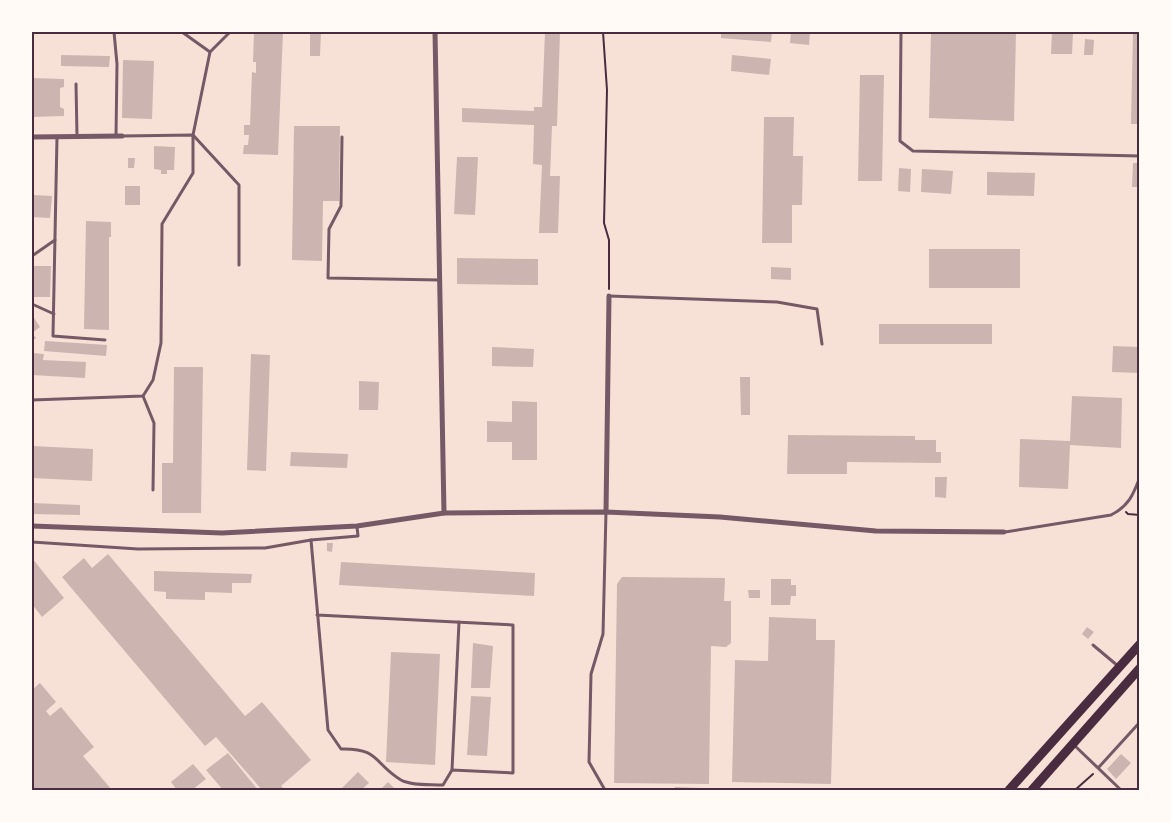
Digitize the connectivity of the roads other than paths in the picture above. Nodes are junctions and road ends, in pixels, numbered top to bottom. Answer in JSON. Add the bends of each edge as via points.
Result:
{"nodes":[{"id":1,"x":114,"y":32,"type":"edge"},
{"id":2,"x":182,"y":32,"type":"edge"},
{"id":3,"x":230,"y":32,"type":"edge"},
{"id":4,"x":435,"y":32,"type":"edge"},
{"id":5,"x":901,"y":32,"type":"edge"},
{"id":6,"x":210,"y":52,"type":"junction"},
{"id":7,"x":76,"y":84,"type":"dead end"},
{"id":8,"x":193,"y":135,"type":"junction"},
{"id":9,"x":76,"y":136,"type":"junction"},
{"id":10,"x":119,"y":136,"type":"junction"},
{"id":11,"x":32,"y":137,"type":"edge"},
{"id":12,"x":57,"y":137,"type":"junction"},
{"id":13,"x":342,"y":137,"type":"dead end"},
{"id":14,"x":1140,"y":156,"type":"edge"},
{"id":15,"x":55,"y":240,"type":"junction"},
{"id":16,"x":32,"y":255,"type":"edge"},
{"id":17,"x":239,"y":265,"type":"dead end"},
{"id":18,"x":440,"y":280,"type":"junction"},
{"id":19,"x":609,"y":296,"type":"joint"},
{"id":20,"x":32,"y":304,"type":"edge"},
{"id":21,"x":54,"y":314,"type":"junction"},
{"id":22,"x":105,"y":340,"type":"dead end"},
{"id":23,"x":822,"y":344,"type":"dead end"},
{"id":24,"x":143,"y":396,"type":"junction"},
{"id":25,"x":32,"y":400,"type":"edge"},
{"id":26,"x":1140,"y":477,"type":"edge"},
{"id":27,"x":153,"y":490,"type":"dead end"},
{"id":28,"x":606,"y":512,"type":"junction"},
{"id":29,"x":444,"y":513,"type":"junction"},
{"id":30,"x":32,"y":526,"type":"edge"},
{"id":31,"x":357,"y":526,"type":"junction"},
{"id":32,"x":1004,"y":532,"type":"joint"},
{"id":33,"x":311,"y":540,"type":"junction"},
{"id":34,"x":32,"y":542,"type":"edge"},
{"id":35,"x":317,"y":615,"type":"junction"},
{"id":36,"x":459,"y":622,"type":"junction"},
{"id":37,"x":1140,"y":644,"type":"edge"},
{"id":38,"x":1093,"y":645,"type":"dead end"},
{"id":39,"x":1119,"y":667,"type":"junction"},
{"id":40,"x":1140,"y":668,"type":"edge"},
{"id":41,"x":1140,"y":722,"type":"edge"},
{"id":42,"x":1074,"y":745,"type":"junction"},
{"id":43,"x":1098,"y":768,"type":"junction"},
{"id":44,"x":452,"y":770,"type":"junction"},
{"id":45,"x":604,"y":790,"type":"edge"},
{"id":46,"x":1009,"y":790,"type":"edge"},
{"id":47,"x":1032,"y":790,"type":"edge"},
{"id":48,"x":1121,"y":790,"type":"edge"}],
"edges":[{"from":1,"to":10,"type":"lane"},
{"from":2,"to":6,"type":"lane"},
{"from":3,"to":6,"type":"lane"},
{"from":4,"to":18,"type":"street"},
{"from":5,"to":14,"type":"lane","via":[[900,141],[906,148]]},
{"from":6,"to":8,"type":"lane"},
{"from":7,"to":9,"type":"lane"},
{"from":8,"to":10,"type":"lane"},
{"from":8,"to":17,"type":"lane","via":[[239,185]]},
{"from":8,"to":24,"type":"lane","via":[[193,173],[162,224],[161,343],[153,380]]},
{"from":9,"to":10,"type":"street"},
{"from":9,"to":12,"type":"street"},
{"from":11,"to":12,"type":"street"},
{"from":12,"to":15,"type":"lane"},
{"from":13,"to":18,"type":"lane","via":[[341,206],[329,229],[328,278]]},
{"from":15,"to":16,"type":"lane"},
{"from":15,"to":21,"type":"lane"},
{"from":18,"to":29,"type":"street"},
{"from":19,"to":23,"type":"lane","via":[[777,302],[817,309]]},
{"from":19,"to":28,"type":"street"},
{"from":20,"to":21,"type":"lane"},
{"from":21,"to":22,"type":"lane","via":[[53,336]]},
{"from":24,"to":25,"type":"lane"},
{"from":24,"to":27,"type":"lane","via":[[153,423]]},
{"from":26,"to":32,"type":"lane","via":[[1132,499],[1111,515]]},
{"from":28,"to":29,"type":"street"},
{"from":28,"to":32,"type":"street","via":[[720,517],[876,531]]},
{"from":28,"to":45,"type":"lane","via":[[603,634],[591,674],[589,762]]},
{"from":29,"to":31,"type":"street"},
{"from":30,"to":31,"type":"street","via":[[222,533]]},
{"from":31,"to":33,"type":"lane","via":[[358,537]]},
{"from":33,"to":34,"type":"lane","via":[[253,548],[138,549]]},
{"from":33,"to":35,"type":"lane"},
{"from":35,"to":36,"type":"lane"},
{"from":35,"to":44,"type":"lane","via":[[328,730],[340,749],[360,749],[372,754],[409,783],[443,785]]},
{"from":36,"to":44,"type":"lane"},
{"from":36,"to":44,"type":"lane","via":[[513,625],[513,773]]},
{"from":37,"to":39,"type":"highway"},
{"from":38,"to":39,"type":"lane"},
{"from":39,"to":46,"type":"highway"},
{"from":40,"to":42,"type":"highway"},
{"from":41,"to":43,"type":"lane"},
{"from":42,"to":43,"type":"lane"},
{"from":42,"to":47,"type":"highway"},
{"from":43,"to":48,"type":"lane"}]}
